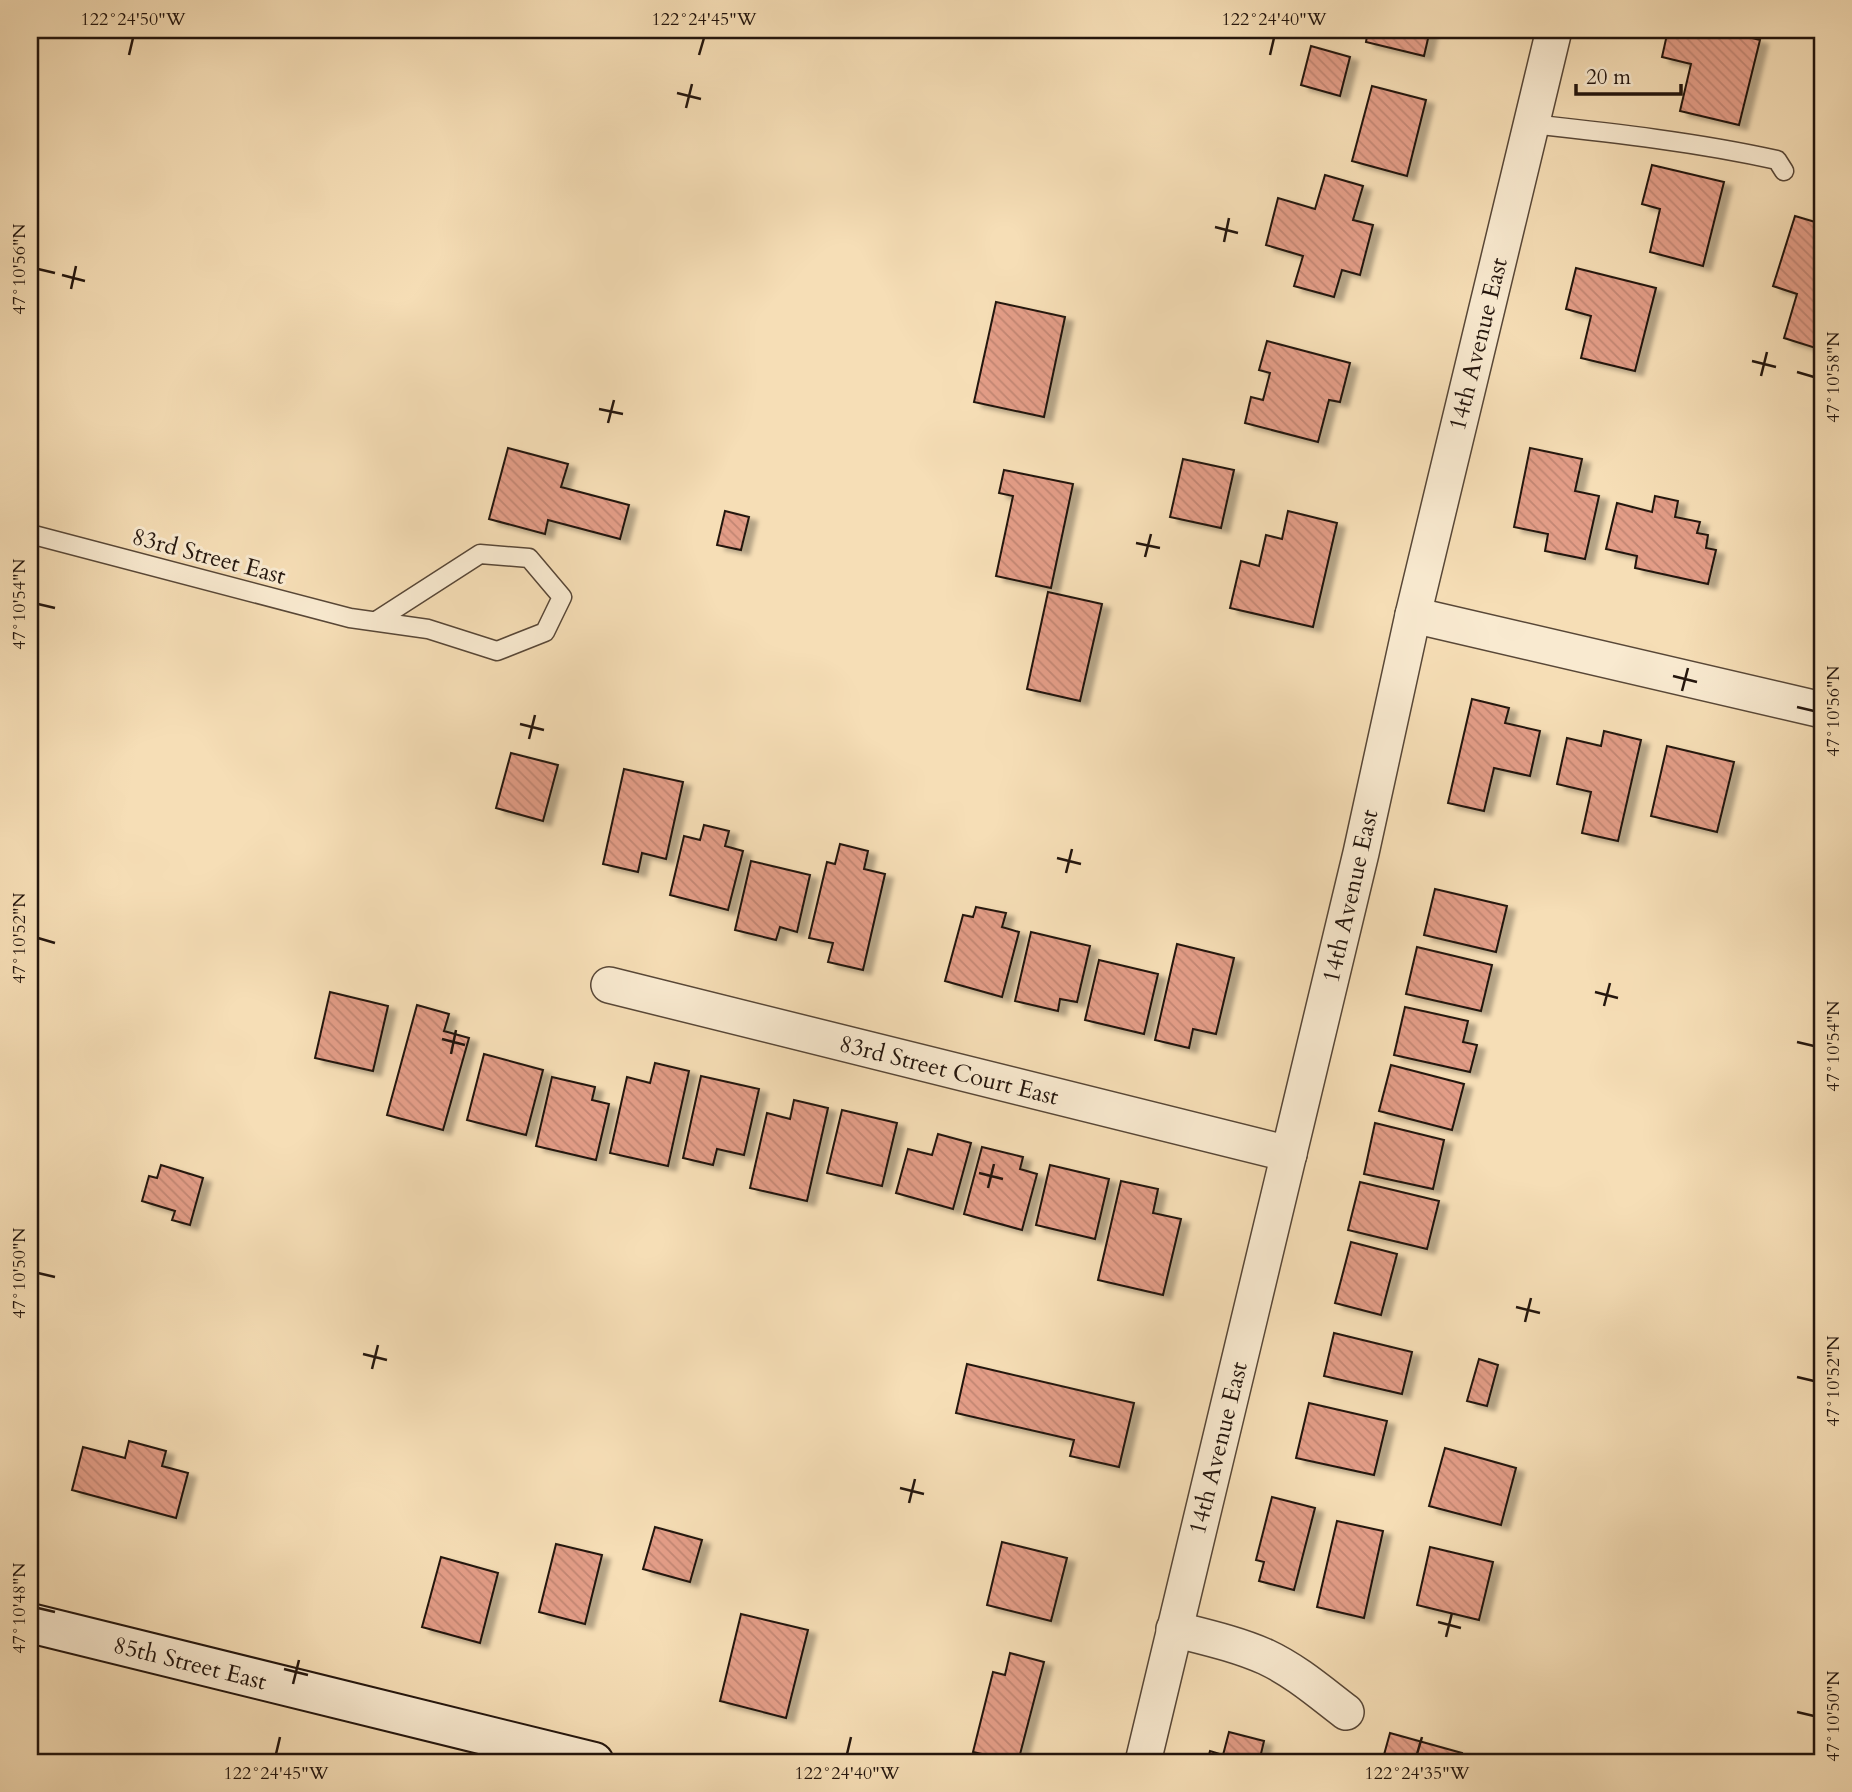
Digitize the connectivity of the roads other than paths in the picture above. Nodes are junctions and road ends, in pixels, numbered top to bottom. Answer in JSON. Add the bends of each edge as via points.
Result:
{"nodes":[{"id":1,"x":1553,"y":30,"type":"edge"},
{"id":2,"x":1531,"y":124,"type":"junction"},
{"id":3,"x":1784,"y":172,"type":"dead end"},
{"id":4,"x":30,"y":534,"type":"edge"},
{"id":5,"x":1413,"y":615,"type":"junction"},
{"id":6,"x":376,"y":621,"type":"junction"},
{"id":7,"x":1822,"y":710,"type":"edge"},
{"id":8,"x":609,"y":985,"type":"dead end"},
{"id":9,"x":1289,"y":1154,"type":"junction"},
{"id":10,"x":30,"y":1623,"type":"edge"},
{"id":11,"x":1174,"y":1629,"type":"junction"},
{"id":12,"x":1346,"y":1712,"type":"dead end"},
{"id":13,"x":575,"y":1760,"type":"edge"},
{"id":14,"x":1143,"y":1762,"type":"edge"}],
"edges":[{"from":1,"to":2,"type":"street","name":"14th Avenue East"},
{"from":2,"to":3,"type":"lane","via":[[1748,153],[1777,160]]},
{"from":2,"to":5,"type":"street","name":"14th Avenue East"},
{"from":4,"to":6,"type":"lane","name":"83rd Street East"},
{"from":5,"to":7,"type":"street"},
{"from":5,"to":9,"type":"street","name":"14th Avenue East"},
{"from":6,"to":6,"type":"lane","name":"83rd Street East","via":[[428,629],[497,652],[545,632],[562,597],[528,558],[480,554]]},
{"from":8,"to":9,"type":"street","name":"83rd Street Court East"},
{"from":9,"to":11,"type":"street","name":"14th Avenue East"},
{"from":10,"to":13,"type":"street","name":"85th Street East"},
{"from":11,"to":12,"type":"street","via":[[1266,1657]]},
{"from":11,"to":14,"type":"street","name":"14th Avenue East"}]}
